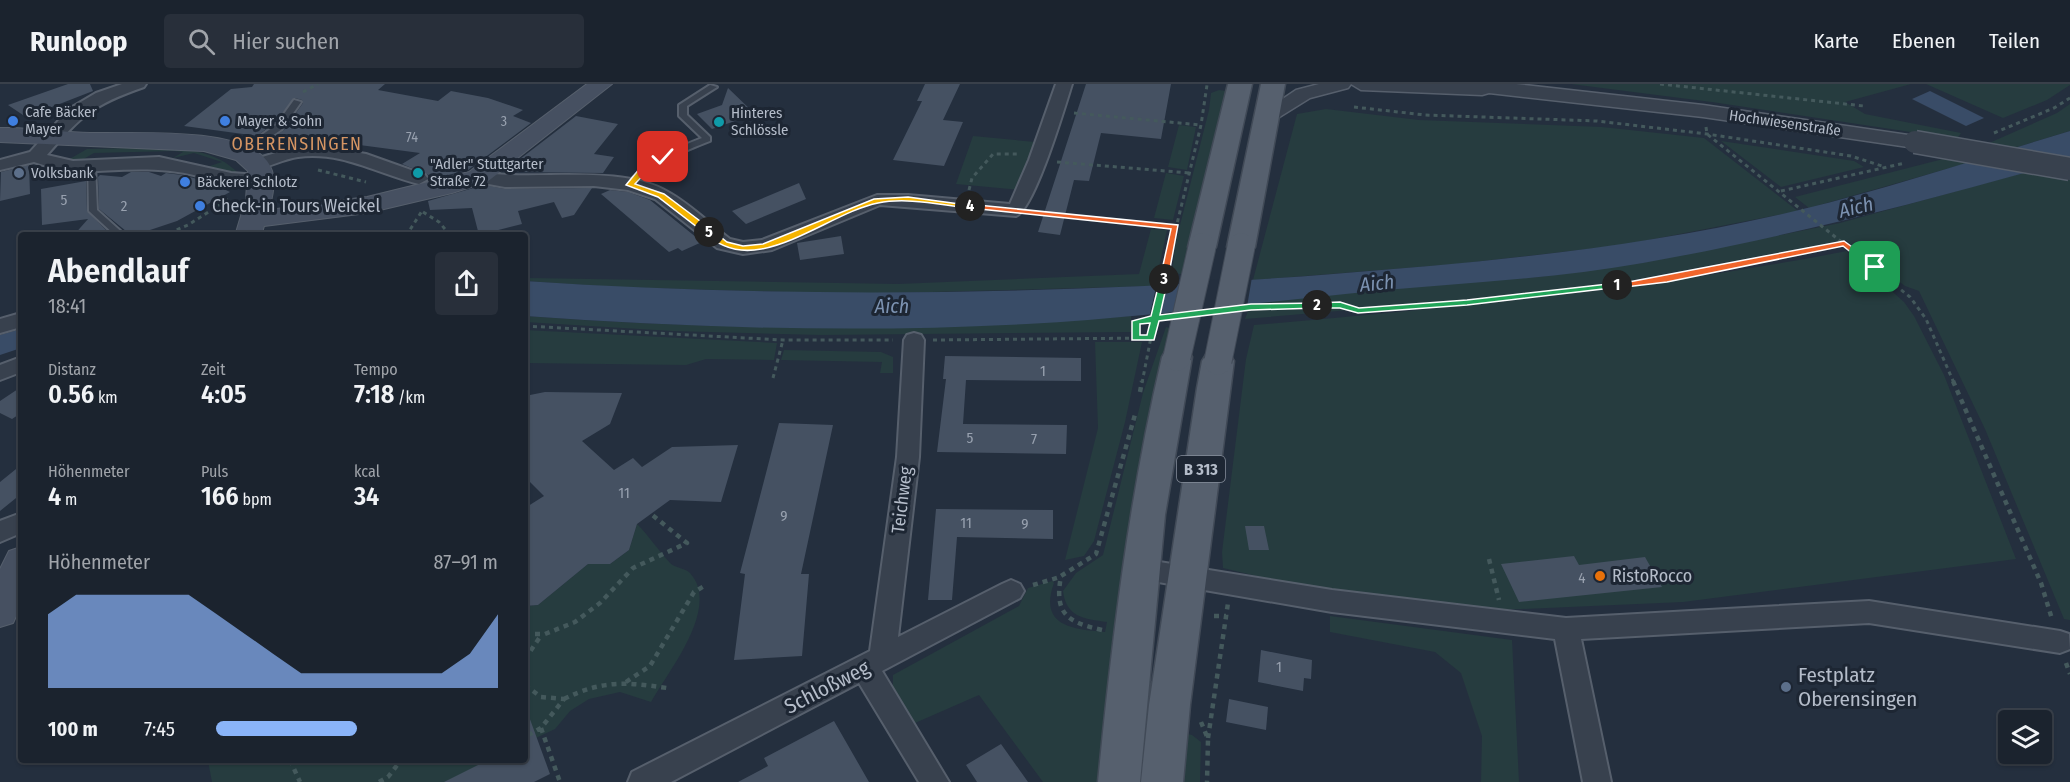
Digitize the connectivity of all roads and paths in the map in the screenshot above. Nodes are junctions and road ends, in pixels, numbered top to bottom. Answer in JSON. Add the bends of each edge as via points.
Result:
{"nodes":[{"id":1,"x":138,"y":84,"type":"edge"},
{"id":2,"x":601,"y":84,"type":"edge"},
{"id":3,"x":1064,"y":84,"type":"edge"},
{"id":4,"x":1240,"y":84,"type":"edge"},
{"id":5,"x":1274,"y":84,"type":"edge"},
{"id":6,"x":1341,"y":84,"type":"edge"},
{"id":7,"x":1361,"y":84,"type":"edge"},
{"id":8,"x":1465,"y":84,"type":"edge"},
{"id":9,"x":1660,"y":84,"type":"edge"},
{"id":10,"x":1207,"y":86,"type":"dead end"},
{"id":11,"x":713,"y":87,"type":"dead end"},
{"id":12,"x":1498,"y":89,"type":"junction"},
{"id":13,"x":2070,"y":98,"type":"edge"},
{"id":14,"x":297,"y":102,"type":"dead end"},
{"id":15,"x":1864,"y":106,"type":"dead end"},
{"id":16,"x":1354,"y":107,"type":"dead end"},
{"id":17,"x":1056,"y":111,"type":"junction"},
{"id":18,"x":1266,"y":117,"type":"junction"},
{"id":19,"x":1201,"y":125,"type":"junction"},
{"id":20,"x":1707,"y":134,"type":"junction"},
{"id":21,"x":0,"y":135,"type":"edge"},
{"id":22,"x":1989,"y":135,"type":"dead end"},
{"id":23,"x":55,"y":137,"type":"junction"},
{"id":24,"x":36,"y":156,"type":"junction"},
{"id":25,"x":1039,"y":158,"type":"junction"},
{"id":26,"x":92,"y":164,"type":"junction"},
{"id":27,"x":0,"y":165,"type":"edge"},
{"id":28,"x":253,"y":166,"type":"junction"},
{"id":29,"x":310,"y":169,"type":"dead end"},
{"id":30,"x":2070,"y":169,"type":"edge"},
{"id":31,"x":1190,"y":173,"type":"junction"},
{"id":32,"x":478,"y":177,"type":"junction"},
{"id":33,"x":419,"y":179,"type":"dead end"},
{"id":34,"x":374,"y":184,"type":"dead end"},
{"id":35,"x":630,"y":185,"type":"junction"},
{"id":36,"x":1780,"y":192,"type":"junction"},
{"id":37,"x":229,"y":199,"type":"dead end"},
{"id":38,"x":964,"y":205,"type":"junction"},
{"id":39,"x":1016,"y":210,"type":"junction"},
{"id":40,"x":1175,"y":227,"type":"junction"},
{"id":41,"x":250,"y":228,"type":"edge"},
{"id":42,"x":118,"y":232,"type":"edge"},
{"id":43,"x":171,"y":232,"type":"edge"},
{"id":44,"x":409,"y":232,"type":"edge"},
{"id":45,"x":448,"y":232,"type":"edge"},
{"id":46,"x":1844,"y":244,"type":"junction"},
{"id":47,"x":1168,"y":261,"type":"joint"},
{"id":48,"x":1251,"y":307,"type":"dead end"},
{"id":49,"x":1170,"y":317,"type":"dead end"},
{"id":50,"x":18,"y":321,"type":"edge"},
{"id":51,"x":0,"y":326,"type":"edge"},
{"id":52,"x":528,"y":326,"type":"edge"},
{"id":53,"x":1152,"y":332,"type":"joint"},
{"id":54,"x":1135,"y":338,"type":"junction"},
{"id":55,"x":783,"y":340,"type":"junction"},
{"id":56,"x":914,"y":340,"type":"junction"},
{"id":57,"x":1164,"y":348,"type":"junction"},
{"id":58,"x":18,"y":365,"type":"edge"},
{"id":59,"x":0,"y":373,"type":"edge"},
{"id":60,"x":772,"y":378,"type":"dead end"},
{"id":61,"x":1138,"y":399,"type":"dead end"},
{"id":62,"x":1137,"y":409,"type":"dead end"},
{"id":63,"x":651,"y":514,"type":"dead end"},
{"id":64,"x":18,"y":523,"type":"edge"},
{"id":65,"x":0,"y":532,"type":"edge"},
{"id":66,"x":1489,"y":559,"type":"dead end"},
{"id":67,"x":18,"y":568,"type":"edge"},
{"id":68,"x":1142,"y":569,"type":"junction"},
{"id":69,"x":1189,"y":577,"type":"junction"},
{"id":70,"x":1230,"y":584,"type":"junction"},
{"id":71,"x":706,"y":585,"type":"dead end"},
{"id":72,"x":1011,"y":591,"type":"dead end"},
{"id":73,"x":0,"y":612,"type":"edge"},
{"id":74,"x":1226,"y":616,"type":"junction"},
{"id":75,"x":1504,"y":621,"type":"junction"},
{"id":76,"x":1213,"y":623,"type":"dead end"},
{"id":77,"x":1566,"y":629,"type":"junction"},
{"id":78,"x":1102,"y":630,"type":"dead end"},
{"id":79,"x":528,"y":634,"type":"edge"},
{"id":80,"x":540,"y":636,"type":"junction"},
{"id":81,"x":2060,"y":642,"type":"joint"},
{"id":82,"x":528,"y":654,"type":"edge"},
{"id":83,"x":874,"y":664,"type":"junction"},
{"id":84,"x":626,"y":682,"type":"junction"},
{"id":85,"x":528,"y":687,"type":"edge"},
{"id":86,"x":667,"y":688,"type":"dead end"},
{"id":87,"x":564,"y":699,"type":"junction"},
{"id":88,"x":1203,"y":711,"type":"dead end"},
{"id":89,"x":541,"y":728,"type":"junction"},
{"id":90,"x":528,"y":735,"type":"edge"},
{"id":91,"x":1208,"y":739,"type":"junction"},
{"id":92,"x":291,"y":763,"type":"edge"},
{"id":93,"x":399,"y":763,"type":"edge"},
{"id":94,"x":300,"y":782,"type":"edge"},
{"id":95,"x":379,"y":782,"type":"edge"},
{"id":96,"x":560,"y":782,"type":"edge"},
{"id":97,"x":642,"y":782,"type":"edge"},
{"id":98,"x":935,"y":782,"type":"edge"},
{"id":99,"x":1119,"y":782,"type":"edge"},
{"id":100,"x":1162,"y":782,"type":"edge"},
{"id":101,"x":1207,"y":782,"type":"edge"},
{"id":102,"x":1597,"y":782,"type":"edge"}],
"edges":[{"from":1,"to":23,"type":"street","via":[[88,104]]},
{"from":2,"to":32,"type":"main road"},
{"from":3,"to":17,"type":"street"},
{"from":4,"to":57,"type":"main road","number":"B 313","bridge":true,"via":[[1202,247]]},
{"from":5,"to":18,"type":"main road","number":"B 313"},
{"from":6,"to":18,"type":"street","via":[[1302,94]]},
{"from":7,"to":12,"type":"street","name":"Hochwiesenstraße"},
{"from":8,"to":12,"type":"street","name":"Hochwiesenstraße"},
{"from":9,"to":15,"type":"path"},
{"from":10,"to":19,"type":"path"},
{"from":11,"to":35,"type":"lane","via":[[681,110],[707,139],[663,157],[643,170]]},
{"from":12,"to":30,"type":"street","name":"Hochwiesenstraße","bridge":true,"via":[[1703,111]]},
{"from":13,"to":22,"type":"path"},
{"from":14,"to":28,"type":"lane"},
{"from":16,"to":20,"type":"path","via":[[1425,115],[1597,121]]},
{"from":17,"to":19,"type":"path"},
{"from":17,"to":25,"type":"street"},
{"from":18,"to":69,"type":"main road","number":"B 313","bridge":true,"via":[[1206,425]]},
{"from":19,"to":31,"type":"path"},
{"from":20,"to":36,"type":"path"},
{"from":20,"to":36,"type":"path","via":[[1851,156],[1882,166]]},
{"from":21,"to":23,"type":"main road"},
{"from":23,"to":24,"type":"street"},
{"from":23,"to":28,"type":"main road","via":[[220,146]]},
{"from":24,"to":26,"type":"street","via":[[54,165]]},
{"from":24,"to":27,"type":"street"},
{"from":25,"to":31,"type":"path"},
{"from":25,"to":38,"type":"path","via":[[993,154],[972,178]]},
{"from":25,"to":39,"type":"street"},
{"from":26,"to":28,"type":"street","via":[[161,162],[232,180]]},
{"from":26,"to":42,"type":"lane","via":[[93,210]]},
{"from":28,"to":33,"type":"street","via":[[298,152],[319,152],[364,159]]},
{"from":28,"to":41,"type":"main road","via":[[261,191]]},
{"from":29,"to":34,"type":"path"},
{"from":31,"to":40,"type":"path"},
{"from":32,"to":35,"type":"street","via":[[505,182],[594,181]]},
{"from":32,"to":41,"type":"main road","via":[[367,205]]},
{"from":35,"to":38,"type":"street","via":[[661,195],[724,244],[743,248],[765,246],[876,200]]},
{"from":36,"to":46,"type":"path"},
{"from":37,"to":43,"type":"path"},
{"from":38,"to":39,"type":"street"},
{"from":39,"to":40,"type":"path"},
{"from":40,"to":47,"type":"path"},
{"from":44,"to":45,"type":"path","via":[[422,212]]},
{"from":46,"to":48,"type":"path","via":[[1667,280],[1467,302],[1358,310],[1340,305]]},
{"from":46,"to":81,"type":"path","via":[[1910,297],[1926,319],[2041,583]]},
{"from":47,"to":53,"type":"path","bridge":true},
{"from":49,"to":54,"type":"path","via":[[1136,321]]},
{"from":50,"to":51,"type":"street"},
{"from":52,"to":55,"type":"path"},
{"from":53,"to":57,"type":"path"},
{"from":54,"to":56,"type":"path"},
{"from":54,"to":57,"type":"path"},
{"from":55,"to":56,"type":"path"},
{"from":55,"to":60,"type":"path"},
{"from":56,"to":83,"type":"street","name":"Teichweg","via":[[908,457]]},
{"from":57,"to":61,"type":"path"},
{"from":57,"to":68,"type":"main road","number":"B 313","via":[[1163,416]]},
{"from":58,"to":59,"type":"street"},
{"from":62,"to":78,"type":"path","via":[[1096,554],[1061,576],[1056,596],[1062,614],[1078,626]]},
{"from":63,"to":80,"type":"path","via":[[687,543],[640,563],[618,580],[601,603],[572,624]]},
{"from":64,"to":65,"type":"street"},
{"from":66,"to":75,"type":"path"},
{"from":67,"to":73,"type":"main road"},
{"from":68,"to":69,"type":"street"},
{"from":68,"to":99,"type":"main road","number":"B 313"},
{"from":69,"to":70,"type":"street"},
{"from":69,"to":100,"type":"main road","number":"B 313","via":[[1165,729]]},
{"from":70,"to":74,"type":"path"},
{"from":70,"to":75,"type":"street","via":[[1332,601]]},
{"from":71,"to":84,"type":"path","via":[[694,592],[650,666]]},
{"from":72,"to":83,"type":"street","name":"Schloßweg"},
{"from":74,"to":76,"type":"path","via":[[1214,614]]},
{"from":74,"to":91,"type":"path"},
{"from":75,"to":77,"type":"street"},
{"from":77,"to":81,"type":"street","via":[[1869,612]]},
{"from":77,"to":102,"type":"street"},
{"from":79,"to":80,"type":"path"},
{"from":80,"to":82,"type":"path"},
{"from":83,"to":97,"type":"street","name":"Schloßweg"},
{"from":83,"to":98,"type":"street"},
{"from":84,"to":86,"type":"path"},
{"from":84,"to":87,"type":"path","via":[[608,681]]},
{"from":85,"to":87,"type":"path","via":[[541,697]]},
{"from":87,"to":89,"type":"path"},
{"from":88,"to":91,"type":"path","via":[[1201,722]]},
{"from":89,"to":90,"type":"path"},
{"from":89,"to":96,"type":"path"},
{"from":91,"to":101,"type":"path"},
{"from":92,"to":94,"type":"path"},
{"from":93,"to":95,"type":"path"}]}
